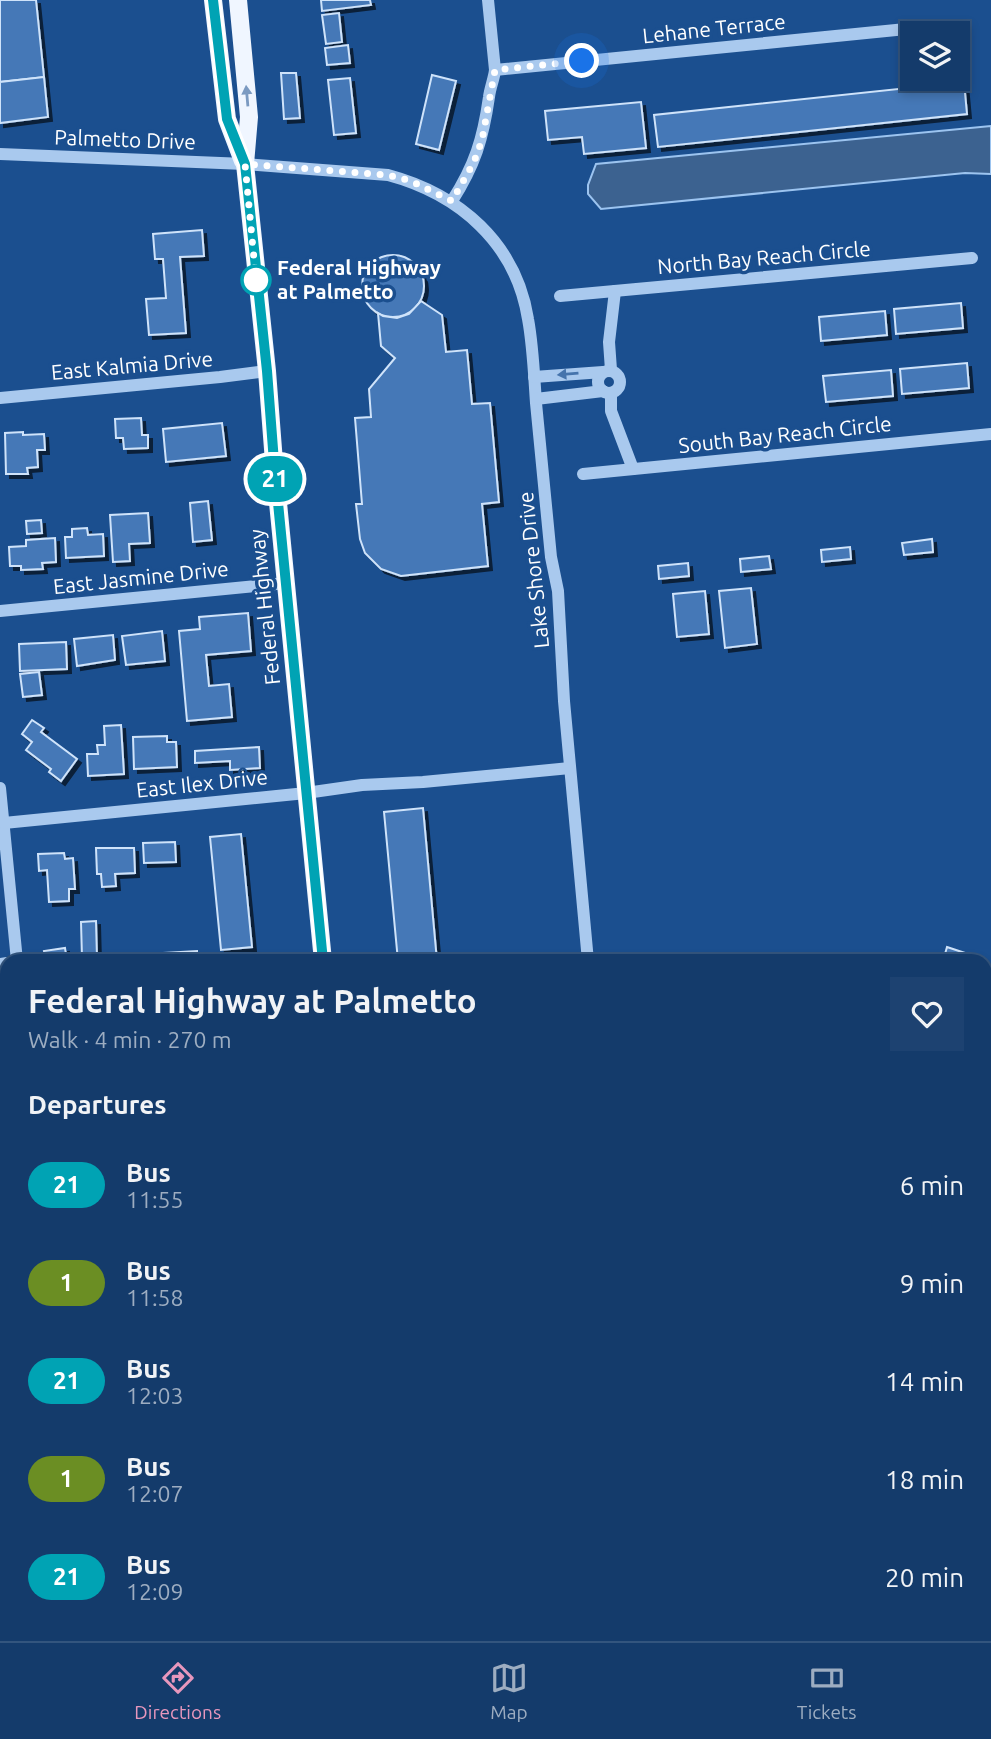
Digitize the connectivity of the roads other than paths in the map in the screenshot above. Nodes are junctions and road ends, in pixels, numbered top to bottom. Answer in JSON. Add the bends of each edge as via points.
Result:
{"nodes":[{"id":1,"x":213,"y":0,"type":"edge"},
{"id":2,"x":238,"y":0,"type":"edge"},
{"id":3,"x":488,"y":0,"type":"edge"},
{"id":4,"x":900,"y":30,"type":"edge"},
{"id":5,"x":495,"y":70,"type":"junction"},
{"id":6,"x":0,"y":154,"type":"edge"},
{"id":7,"x":245,"y":164,"type":"junction"},
{"id":8,"x":452,"y":201,"type":"junction"},
{"id":9,"x":972,"y":258,"type":"dead end"},
{"id":10,"x":615,"y":291,"type":"junction"},
{"id":11,"x":560,"y":296,"type":"dead end"},
{"id":12,"x":267,"y":371,"type":"junction"},
{"id":13,"x":607,"y":371,"type":"junction"},
{"id":14,"x":534,"y":377,"type":"junction"},
{"id":15,"x":607,"y":392,"type":"junction"},
{"id":16,"x":0,"y":398,"type":"edge"},
{"id":17,"x":536,"y":399,"type":"junction"},
{"id":18,"x":991,"y":434,"type":"edge"},
{"id":19,"x":633,"y":469,"type":"junction"},
{"id":20,"x":583,"y":474,"type":"dead end"},
{"id":21,"x":286,"y":583,"type":"junction"},
{"id":22,"x":0,"y":611,"type":"edge"},
{"id":23,"x":570,"y":768,"type":"junction"},
{"id":24,"x":0,"y":788,"type":"edge"},
{"id":25,"x":306,"y":793,"type":"junction"},
{"id":26,"x":4,"y":823,"type":"junction"},
{"id":27,"x":16,"y":954,"type":"edge"},
{"id":28,"x":322,"y":954,"type":"edge"},
{"id":29,"x":587,"y":954,"type":"edge"}],
"edges":[{"from":1,"to":7,"type":"main road","name":"Federal Highway","via":[[227,119]]},
{"from":7,"to":2,"type":"main road","name":"Federal Highway","one_way":true,"via":[[249,117]]},
{"from":3,"to":5,"type":"street"},
{"from":4,"to":5,"type":"street","name":"Lehane Terrace"},
{"from":5,"to":8,"type":"street","via":[[482,140]]},
{"from":6,"to":7,"type":"street","name":"Palmetto Drive"},
{"from":7,"to":8,"type":"street","name":"Palmetto Drive","via":[[388,175]]},
{"from":7,"to":12,"type":"main road","name":"Federal Highway"},
{"from":8,"to":14,"type":"street","name":"Lake Shore Drive","via":[[488,233],[514,273],[528,318]]},
{"from":9,"to":10,"type":"street","name":"North Bay Reach Circle"},
{"from":10,"to":11,"type":"street","name":"North Bay Reach Circle"},
{"from":10,"to":13,"type":"street"},
{"from":12,"to":16,"type":"street","name":"East Kalmia Drive"},
{"from":12,"to":21,"type":"main road","name":"Federal Highway"},
{"from":13,"to":14,"type":"street","one_way":true},
{"from":13,"to":15,"type":"street","via":[[598,376],[597,383]]},
{"from":13,"to":15,"type":"street","via":[[616,373],[620,381],[617,390]]},
{"from":14,"to":17,"type":"street","name":"Lake Shore Drive"},
{"from":15,"to":17,"type":"street"},
{"from":15,"to":19,"type":"street"},
{"from":17,"to":23,"type":"street","name":"Lake Shore Drive","via":[[558,591]]},
{"from":18,"to":19,"type":"street","name":"South Bay Reach Circle"},
{"from":19,"to":20,"type":"street","name":"South Bay Reach Circle"},
{"from":21,"to":22,"type":"street","name":"East Jasmine Drive"},
{"from":21,"to":25,"type":"main road","name":"Federal Highway"},
{"from":23,"to":25,"type":"street","name":"East Ilex Drive"},
{"from":23,"to":29,"type":"street","name":"Lake Shore Drive"},
{"from":24,"to":26,"type":"street"},
{"from":25,"to":26,"type":"street","name":"East Ilex Drive"},
{"from":25,"to":28,"type":"main road","name":"Federal Highway"},
{"from":26,"to":27,"type":"street"}]}
